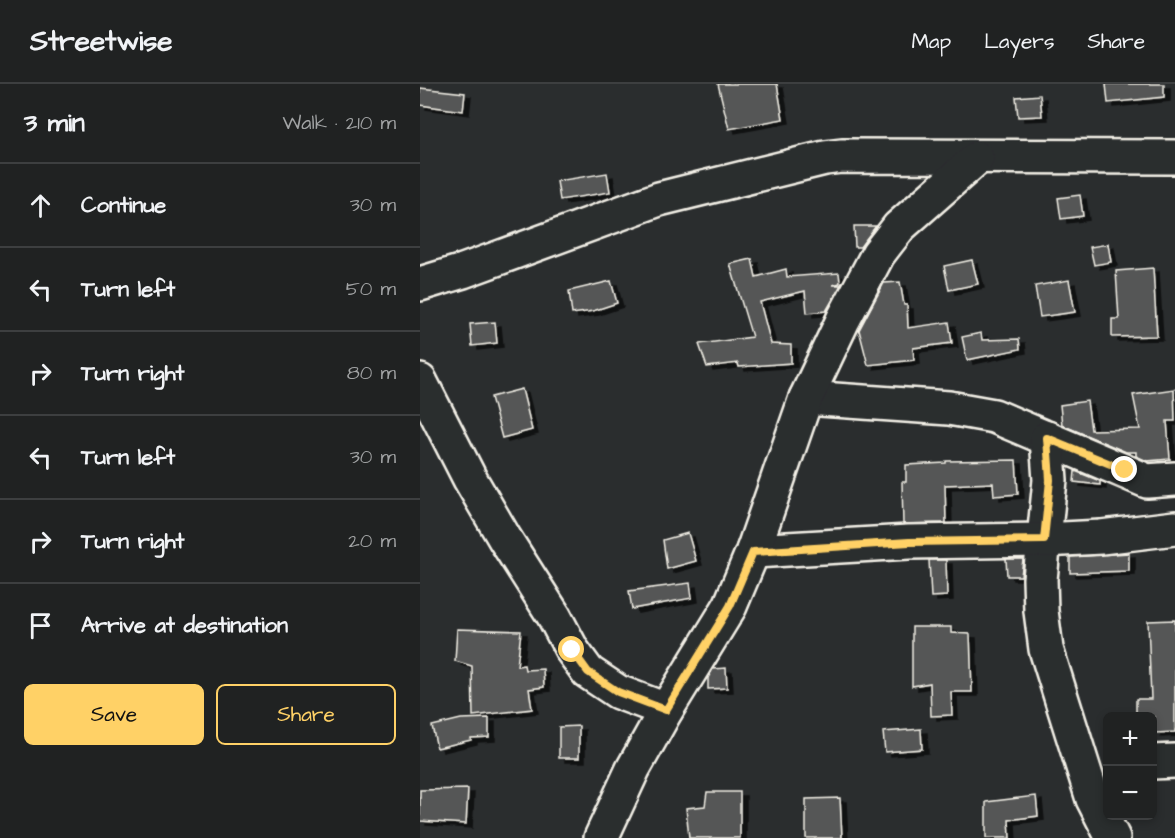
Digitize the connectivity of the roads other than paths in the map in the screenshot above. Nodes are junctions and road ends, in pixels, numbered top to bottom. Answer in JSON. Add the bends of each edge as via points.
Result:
{"nodes":[{"id":1,"x":1175,"y":157,"type":"edge"},
{"id":2,"x":977,"y":158,"type":"junction"},
{"id":3,"x":420,"y":284,"type":"edge"},
{"id":4,"x":420,"y":381,"type":"edge"},
{"id":5,"x":806,"y":398,"type":"junction"},
{"id":6,"x":1047,"y":438,"type":"junction"},
{"id":7,"x":1175,"y":479,"type":"edge"},
{"id":8,"x":1175,"y":528,"type":"edge"},
{"id":9,"x":1044,"y":540,"type":"junction"},
{"id":10,"x":753,"y":552,"type":"junction"},
{"id":11,"x":666,"y":710,"type":"junction"},
{"id":12,"x":1175,"y":761,"type":"edge"},
{"id":13,"x":1157,"y":762,"type":"edge"},
{"id":14,"x":1096,"y":769,"type":"edge"},
{"id":15,"x":601,"y":838,"type":"edge"},
{"id":16,"x":1113,"y":838,"type":"edge"}],
"edges":[{"from":1,"to":2,"type":"street"},
{"from":2,"to":3,"type":"street","via":[[842,156],[804,162],[659,199]]},
{"from":2,"to":5,"type":"street","via":[[899,227],[878,254]]},
{"from":4,"to":11,"type":"street","via":[[470,479],[588,672],[618,692]]},
{"from":5,"to":6,"type":"street","via":[[949,408],[994,416]]},
{"from":5,"to":10,"type":"street"},
{"from":6,"to":7,"type":"street","via":[[1147,480]]},
{"from":6,"to":9,"type":"street","via":[[1050,480]]},
{"from":8,"to":9,"type":"street"},
{"from":9,"to":10,"type":"street","via":[[909,542]]},
{"from":9,"to":14,"type":"street","via":[[1040,579],[1046,649]]},
{"from":10,"to":11,"type":"street","via":[[730,606]]},
{"from":11,"to":15,"type":"street"},
{"from":12,"to":13,"type":"street"},
{"from":14,"to":16,"type":"street","via":[[1093,799]]}]}
